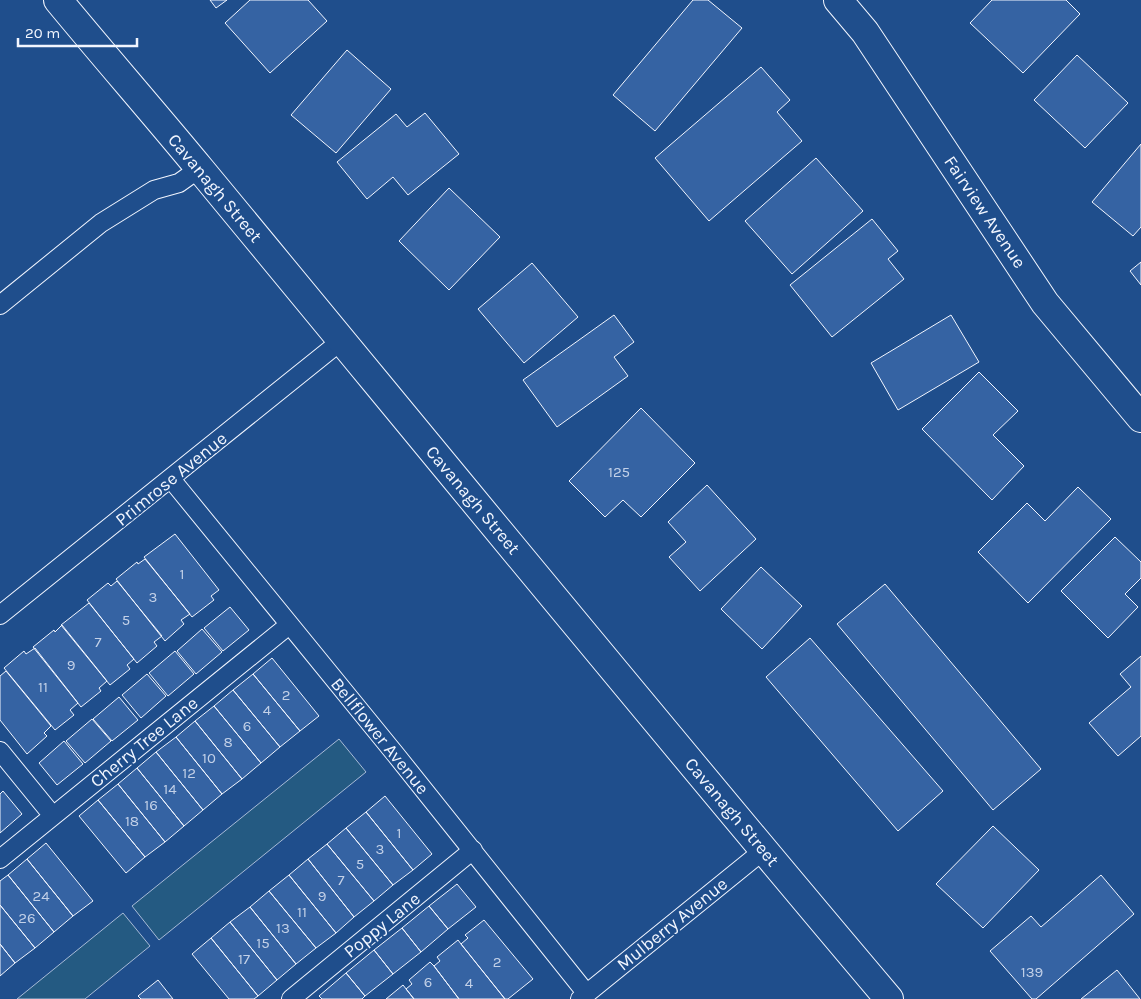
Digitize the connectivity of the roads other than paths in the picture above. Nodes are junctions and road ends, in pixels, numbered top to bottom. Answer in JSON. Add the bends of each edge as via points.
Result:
{"nodes":[{"id":1,"x":58,"y":0,"type":"edge"},
{"id":2,"x":838,"y":0,"type":"edge"},
{"id":3,"x":200,"y":168,"type":"junction"},
{"id":4,"x":0,"y":305,"type":"edge"},
{"id":5,"x":341,"y":341,"type":"junction"},
{"id":6,"x":1141,"y":418,"type":"edge"},
{"id":7,"x":171,"y":480,"type":"junction"},
{"id":8,"x":0,"y":616,"type":"edge"},
{"id":9,"x":289,"y":625,"type":"junction"},
{"id":10,"x":0,"y":752,"type":"edge"},
{"id":11,"x":53,"y":816,"type":"junction"},
{"id":12,"x":473,"y":850,"type":"junction"},
{"id":13,"x":764,"y":850,"type":"junction"},
{"id":14,"x":0,"y":859,"type":"edge"},
{"id":15,"x":584,"y":996,"type":"edge"},
{"id":16,"x":291,"y":999,"type":"edge"},
{"id":17,"x":889,"y":999,"type":"edge"}],
"edges":[{"from":1,"to":3,"type":"street","name":"Cavanagh Street"},
{"from":2,"to":6,"type":"street","name":"Fairview Avenue","via":[[865,32],[1045,303]]},
{"from":3,"to":4,"type":"lane","via":[[178,183],[154,190],[101,222]]},
{"from":3,"to":5,"type":"street","name":"Cavanagh Street"},
{"from":5,"to":7,"type":"lane","name":"Primrose Avenue"},
{"from":5,"to":13,"type":"street","name":"Cavanagh Street"},
{"from":7,"to":8,"type":"lane","name":"Primrose Avenue"},
{"from":7,"to":9,"type":"lane","name":"Bellflower Avenue"},
{"from":9,"to":11,"type":"lane","name":"Cherry Tree Lane"},
{"from":9,"to":12,"type":"lane","name":"Bellflower Avenue"},
{"from":10,"to":11,"type":"lane"},
{"from":11,"to":14,"type":"lane","name":"Cherry Tree Lane"},
{"from":12,"to":15,"type":"lane","name":"Bellflower Avenue"},
{"from":12,"to":16,"type":"lane","name":"Poppy Lane"},
{"from":13,"to":15,"type":"lane","name":"Mulberry Avenue"},
{"from":13,"to":17,"type":"street","name":"Cavanagh Street"}]}
